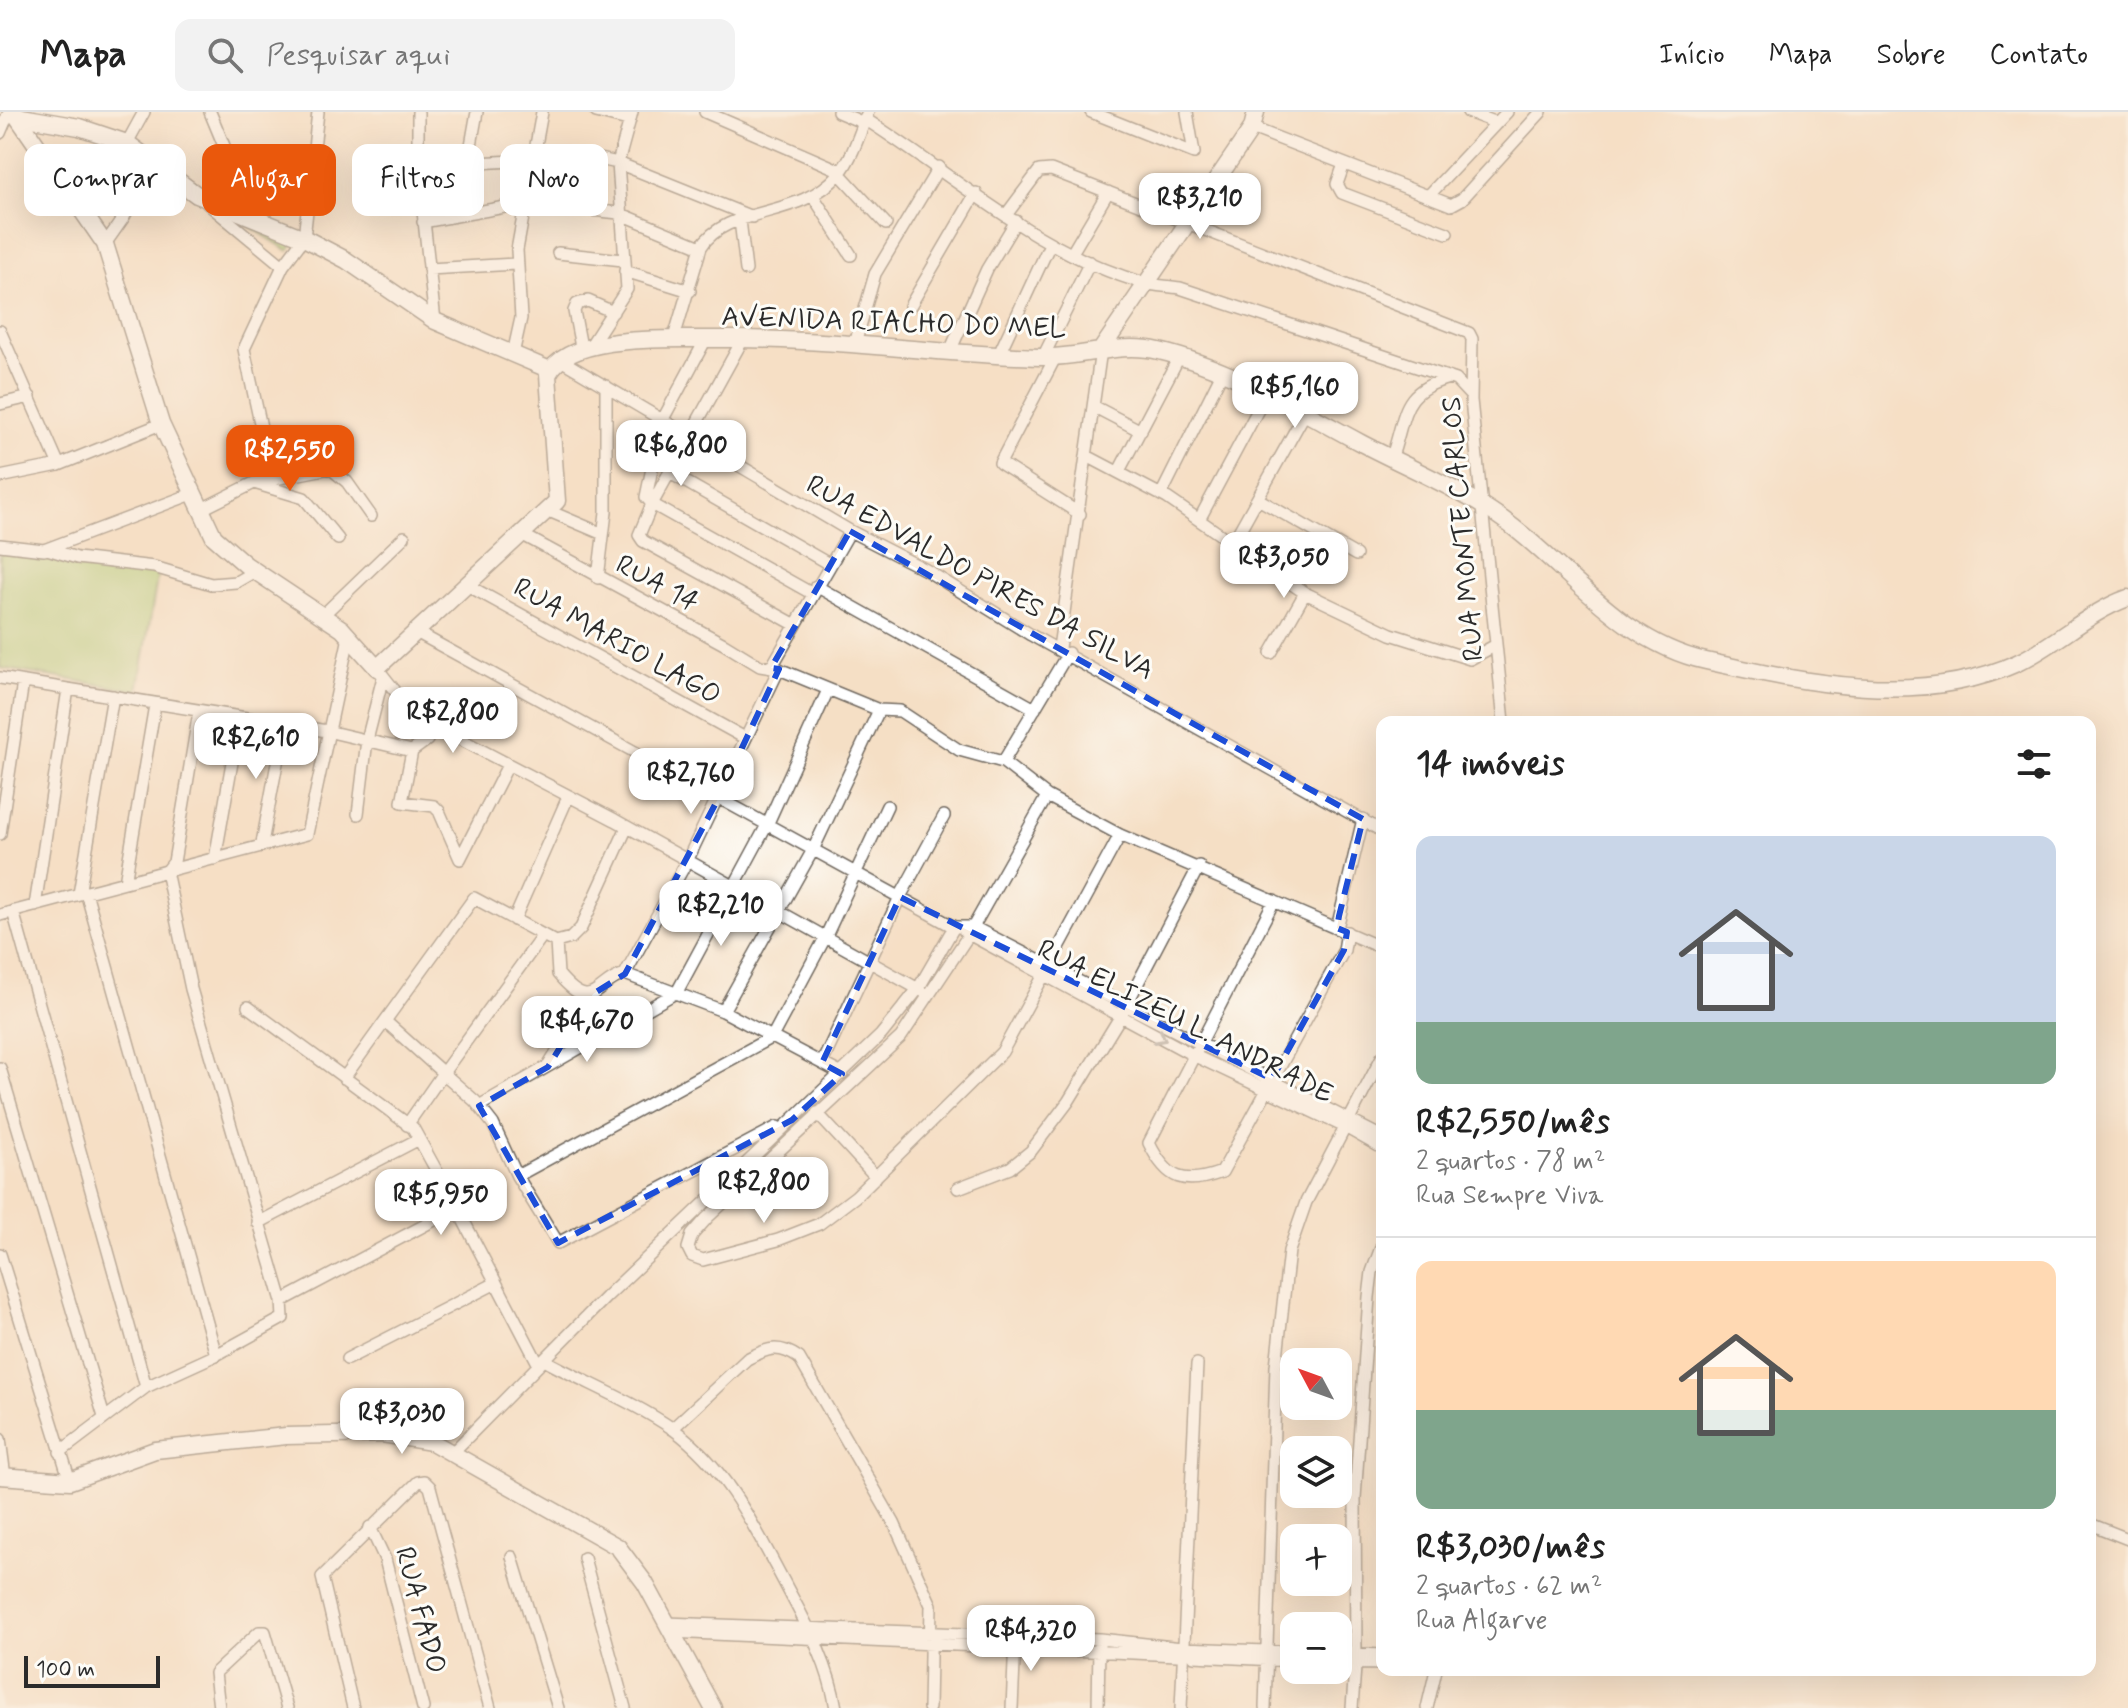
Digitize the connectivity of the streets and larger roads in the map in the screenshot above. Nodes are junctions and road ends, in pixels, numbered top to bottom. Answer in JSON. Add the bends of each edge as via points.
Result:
{"nodes":[{"id":1,"x":144,"y":112,"type":"edge"},
{"id":2,"x":210,"y":112,"type":"edge"},
{"id":3,"x":318,"y":112,"type":"edge"},
{"id":4,"x":418,"y":112,"type":"edge"},
{"id":5,"x":477,"y":112,"type":"edge"},
{"id":6,"x":542,"y":112,"type":"edge"},
{"id":7,"x":596,"y":112,"type":"edge"},
{"id":8,"x":705,"y":112,"type":"edge"},
{"id":9,"x":838,"y":112,"type":"edge"},
{"id":10,"x":1091,"y":112,"type":"edge"},
{"id":11,"x":1187,"y":112,"type":"edge"},
{"id":12,"x":1468,"y":112,"type":"edge"},
{"id":13,"x":1507,"y":112,"type":"edge"},
{"id":14,"x":1541,"y":112,"type":"edge"},
{"id":15,"x":13,"y":113,"type":"edge"},
{"id":16,"x":630,"y":116,"type":"edge"},
{"id":17,"x":1116,"y":117,"type":"edge"},
{"id":18,"x":866,"y":118,"type":"edge"},
{"id":19,"x":1254,"y":120,"type":"edge"},
{"id":20,"x":1497,"y":123,"type":"junction"},
{"id":21,"x":0,"y":133,"type":"edge"},
{"id":22,"x":127,"y":143,"type":"joint"},
{"id":23,"x":223,"y":144,"type":"edge"},
{"id":24,"x":418,"y":144,"type":"edge"},
{"id":25,"x":471,"y":144,"type":"edge"},
{"id":26,"x":537,"y":144,"type":"edge"},
{"id":27,"x":608,"y":161,"type":"edge"},
{"id":28,"x":618,"y":163,"type":"junction"},
{"id":29,"x":1344,"y":164,"type":"junction"},
{"id":30,"x":939,"y":167,"type":"junction"},
{"id":31,"x":840,"y":172,"type":"junction"},
{"id":32,"x":186,"y":186,"type":"edge"},
{"id":33,"x":1108,"y":192,"type":"junction"},
{"id":34,"x":976,"y":193,"type":"junction"},
{"id":35,"x":1430,"y":194,"type":"junction"},
{"id":36,"x":197,"y":195,"type":"junction"},
{"id":37,"x":813,"y":196,"type":"junction"},
{"id":38,"x":202,"y":197,"type":"edge"},
{"id":39,"x":500,"y":208,"type":"edge"},
{"id":40,"x":608,"y":212,"type":"edge"},
{"id":41,"x":619,"y":213,"type":"junction"},
{"id":42,"x":125,"y":216,"type":"edge"},
{"id":43,"x":253,"y":216,"type":"edge"},
{"id":44,"x":422,"y":216,"type":"edge"},
{"id":45,"x":524,"y":216,"type":"edge"},
{"id":46,"x":1011,"y":218,"type":"junction"},
{"id":47,"x":746,"y":219,"type":"junction"},
{"id":48,"x":423,"y":222,"type":"junction"},
{"id":49,"x":1189,"y":223,"type":"junction"},
{"id":50,"x":886,"y":224,"type":"dead end"},
{"id":51,"x":1447,"y":233,"type":"dead end"},
{"id":52,"x":304,"y":238,"type":"junction"},
{"id":53,"x":105,"y":244,"type":"junction"},
{"id":54,"x":1050,"y":244,"type":"junction"},
{"id":55,"x":701,"y":247,"type":"junction"},
{"id":56,"x":558,"y":253,"type":"dead end"},
{"id":57,"x":1072,"y":253,"type":"junction"},
{"id":58,"x":851,"y":255,"type":"dead end"},
{"id":59,"x":1090,"y":262,"type":"junction"},
{"id":60,"x":515,"y":264,"type":"junction"},
{"id":61,"x":283,"y":266,"type":"junction"},
{"id":62,"x":624,"y":266,"type":"junction"},
{"id":63,"x":429,"y":269,"type":"junction"},
{"id":64,"x":746,"y":270,"type":"dead end"},
{"id":65,"x":1146,"y":284,"type":"junction"},
{"id":66,"x":690,"y":291,"type":"junction"},
{"id":67,"x":910,"y":306,"type":"dead end"},
{"id":68,"x":613,"y":312,"type":"junction"},
{"id":69,"x":435,"y":321,"type":"junction"},
{"id":70,"x":0,"y":331,"type":"edge"},
{"id":71,"x":706,"y":339,"type":"junction"},
{"id":72,"x":743,"y":339,"type":"junction"},
{"id":73,"x":673,"y":341,"type":"junction"},
{"id":74,"x":855,"y":344,"type":"junction"},
{"id":75,"x":586,"y":346,"type":"junction"},
{"id":76,"x":1101,"y":350,"type":"junction"},
{"id":77,"x":950,"y":351,"type":"junction"},
{"id":78,"x":513,"y":354,"type":"junction"},
{"id":79,"x":999,"y":354,"type":"junction"},
{"id":80,"x":1179,"y":357,"type":"junction"},
{"id":81,"x":1049,"y":358,"type":"junction"},
{"id":82,"x":554,"y":365,"type":"junction"},
{"id":83,"x":1222,"y":373,"type":"junction"},
{"id":84,"x":1471,"y":374,"type":"junction"},
{"id":85,"x":1453,"y":379,"type":"junction"},
{"id":86,"x":606,"y":386,"type":"junction"},
{"id":87,"x":1267,"y":393,"type":"junction"},
{"id":88,"x":1471,"y":396,"type":"junction"},
{"id":89,"x":30,"y":397,"type":"junction"},
{"id":90,"x":0,"y":404,"type":"edge"},
{"id":91,"x":1095,"y":407,"type":"junction"},
{"id":92,"x":1305,"y":413,"type":"junction"},
{"id":93,"x":662,"y":421,"type":"junction"},
{"id":94,"x":161,"y":424,"type":"junction"},
{"id":95,"x":1141,"y":431,"type":"junction"},
{"id":96,"x":688,"y":438,"type":"junction"},
{"id":97,"x":1087,"y":456,"type":"junction"},
{"id":98,"x":1391,"y":459,"type":"junction"},
{"id":99,"x":59,"y":465,"type":"junction"},
{"id":100,"x":1119,"y":471,"type":"junction"},
{"id":101,"x":670,"y":473,"type":"junction"},
{"id":102,"x":0,"y":477,"type":"edge"},
{"id":103,"x":272,"y":478,"type":"junction"},
{"id":104,"x":254,"y":483,"type":"junction"},
{"id":105,"x":192,"y":494,"type":"junction"},
{"id":106,"x":1161,"y":495,"type":"junction"},
{"id":107,"x":1258,"y":499,"type":"junction"},
{"id":108,"x":652,"y":504,"type":"junction"},
{"id":109,"x":1482,"y":505,"type":"junction"},
{"id":110,"x":200,"y":510,"type":"junction"},
{"id":111,"x":549,"y":511,"type":"junction"},
{"id":112,"x":1080,"y":514,"type":"junction"},
{"id":113,"x":371,"y":516,"type":"dead end"},
{"id":114,"x":1199,"y":520,"type":"junction"},
{"id":115,"x":850,"y":531,"type":"junction"},
{"id":116,"x":603,"y":534,"type":"junction"},
{"id":117,"x":523,"y":535,"type":"junction"},
{"id":118,"x":404,"y":537,"type":"dead end"},
{"id":119,"x":338,"y":539,"type":"dead end"},
{"id":120,"x":1232,"y":544,"type":"junction"},
{"id":121,"x":0,"y":545,"type":"edge"},
{"id":122,"x":47,"y":549,"type":"junction"},
{"id":123,"x":1356,"y":555,"type":"dead end"},
{"id":124,"x":829,"y":564,"type":"junction"},
{"id":125,"x":255,"y":571,"type":"junction"},
{"id":126,"x":598,"y":578,"type":"junction"},
{"id":127,"x":467,"y":585,"type":"junction"},
{"id":128,"x":814,"y":589,"type":"junction"},
{"id":129,"x":1305,"y":593,"type":"junction"},
{"id":130,"x":2128,"y":598,"type":"edge"},
{"id":131,"x":323,"y":615,"type":"junction"},
{"id":132,"x":794,"y":624,"type":"junction"},
{"id":133,"x":418,"y":633,"type":"junction"},
{"id":134,"x":349,"y":637,"type":"junction"},
{"id":135,"x":1496,"y":645,"type":"junction"},
{"id":136,"x":1064,"y":650,"type":"junction"},
{"id":137,"x":1271,"y":653,"type":"dead end"},
{"id":138,"x":775,"y":669,"type":"junction"},
{"id":139,"x":380,"y":673,"type":"junction"},
{"id":140,"x":0,"y":678,"type":"edge"},
{"id":141,"x":23,"y":682,"type":"junction"},
{"id":142,"x":68,"y":689,"type":"junction"},
{"id":143,"x":828,"y":690,"type":"junction"},
{"id":144,"x":113,"y":696,"type":"junction"},
{"id":145,"x":155,"y":705,"type":"junction"},
{"id":146,"x":1035,"y":709,"type":"junction"},
{"id":147,"x":879,"y":710,"type":"junction"},
{"id":148,"x":199,"y":712,"type":"junction"},
{"id":149,"x":1503,"y":716,"type":"edge"},
{"id":150,"x":240,"y":717,"type":"junction"},
{"id":151,"x":284,"y":726,"type":"junction"},
{"id":152,"x":435,"y":726,"type":"junction"},
{"id":153,"x":327,"y":731,"type":"junction"},
{"id":154,"x":745,"y":738,"type":"junction"},
{"id":155,"x":367,"y":740,"type":"junction"},
{"id":156,"x":412,"y":751,"type":"junction"},
{"id":157,"x":1003,"y":762,"type":"junction"},
{"id":158,"x":508,"y":765,"type":"junction"},
{"id":159,"x":1047,"y":796,"type":"junction"},
{"id":160,"x":568,"y":797,"type":"junction"},
{"id":161,"x":718,"y":799,"type":"junction"},
{"id":162,"x":887,"y":806,"type":"dead end"},
{"id":163,"x":358,"y":814,"type":"dead end"},
{"id":164,"x":944,"y":816,"type":"dead end"},
{"id":165,"x":1363,"y":819,"type":"junction"},
{"id":166,"x":767,"y":825,"type":"junction"},
{"id":167,"x":627,"y":827,"type":"junction"},
{"id":168,"x":1376,"y":827,"type":"edge"},
{"id":169,"x":0,"y":834,"type":"edge"},
{"id":170,"x":1120,"y":835,"type":"junction"},
{"id":171,"x":262,"y":843,"type":"junction"},
{"id":172,"x":813,"y":850,"type":"junction"},
{"id":173,"x":215,"y":859,"type":"junction"},
{"id":174,"x":687,"y":861,"type":"junction"},
{"id":175,"x":1199,"y":866,"type":"junction"},
{"id":176,"x":166,"y":871,"type":"junction"},
{"id":177,"x":855,"y":874,"type":"junction"},
{"id":178,"x":125,"y":882,"type":"junction"},
{"id":179,"x":735,"y":887,"type":"junction"},
{"id":180,"x":82,"y":893,"type":"junction"},
{"id":181,"x":900,"y":897,"type":"junction"},
{"id":182,"x":1274,"y":901,"type":"junction"},
{"id":183,"x":35,"y":906,"type":"junction"},
{"id":184,"x":13,"y":911,"type":"junction"},
{"id":185,"x":780,"y":912,"type":"junction"},
{"id":186,"x":0,"y":915,"type":"edge"},
{"id":187,"x":514,"y":920,"type":"junction"},
{"id":188,"x":964,"y":930,"type":"junction"},
{"id":189,"x":1342,"y":930,"type":"junction"},
{"id":190,"x":543,"y":935,"type":"junction"},
{"id":191,"x":825,"y":938,"type":"junction"},
{"id":192,"x":556,"y":942,"type":"junction"},
{"id":193,"x":1376,"y":945,"type":"edge"},
{"id":194,"x":871,"y":963,"type":"junction"},
{"id":195,"x":1046,"y":971,"type":"junction"},
{"id":196,"x":625,"y":974,"type":"junction"},
{"id":197,"x":677,"y":992,"type":"junction"},
{"id":198,"x":924,"y":992,"type":"junction"},
{"id":199,"x":593,"y":994,"type":"junction"},
{"id":200,"x":248,"y":1007,"type":"dead end"},
{"id":201,"x":723,"y":1011,"type":"junction"},
{"id":202,"x":1122,"y":1012,"type":"junction"},
{"id":203,"x":385,"y":1021,"type":"junction"},
{"id":204,"x":772,"y":1037,"type":"junction"},
{"id":205,"x":1199,"y":1042,"type":"junction"},
{"id":206,"x":1193,"y":1055,"type":"junction"},
{"id":207,"x":822,"y":1063,"type":"junction"},
{"id":208,"x":548,"y":1067,"type":"junction"},
{"id":209,"x":0,"y":1068,"type":"edge"},
{"id":210,"x":1376,"y":1068,"type":"edge"},
{"id":211,"x":443,"y":1073,"type":"junction"},
{"id":212,"x":842,"y":1074,"type":"junction"},
{"id":213,"x":344,"y":1078,"type":"junction"},
{"id":214,"x":1270,"y":1084,"type":"junction"},
{"id":215,"x":479,"y":1106,"type":"junction"},
{"id":216,"x":817,"y":1113,"type":"junction"},
{"id":217,"x":792,"y":1120,"type":"junction"},
{"id":218,"x":1348,"y":1122,"type":"junction"},
{"id":219,"x":407,"y":1125,"type":"junction"},
{"id":220,"x":1376,"y":1134,"type":"edge"},
{"id":221,"x":419,"y":1139,"type":"junction"},
{"id":222,"x":1376,"y":1143,"type":"edge"},
{"id":223,"x":517,"y":1176,"type":"junction"},
{"id":224,"x":876,"y":1177,"type":"junction"},
{"id":225,"x":958,"y":1188,"type":"dead end"},
{"id":226,"x":457,"y":1208,"type":"junction"},
{"id":227,"x":258,"y":1223,"type":"junction"},
{"id":228,"x":0,"y":1254,"type":"edge"},
{"id":229,"x":1376,"y":1261,"type":"edge"},
{"id":230,"x":496,"y":1283,"type":"junction"},
{"id":231,"x":282,"y":1301,"type":"junction"},
{"id":232,"x":216,"y":1355,"type":"junction"},
{"id":233,"x":347,"y":1359,"type":"dead end"},
{"id":234,"x":542,"y":1363,"type":"junction"},
{"id":235,"x":1197,"y":1364,"type":"dead end"},
{"id":236,"x":146,"y":1387,"type":"junction"},
{"id":237,"x":104,"y":1417,"type":"junction"},
{"id":238,"x":672,"y":1429,"type":"junction"},
{"id":239,"x":0,"y":1439,"type":"edge"},
{"id":240,"x":60,"y":1452,"type":"junction"},
{"id":241,"x":453,"y":1452,"type":"junction"},
{"id":242,"x":2,"y":1476,"type":"edge"},
{"id":243,"x":70,"y":1481,"type":"junction"},
{"id":244,"x":2096,"y":1526,"type":"edge"},
{"id":245,"x":370,"y":1527,"type":"junction"},
{"id":246,"x":2128,"y":1539,"type":"edge"},
{"id":247,"x":512,"y":1557,"type":"dead end"},
{"id":248,"x":584,"y":1558,"type":"dead end"},
{"id":249,"x":668,"y":1628,"type":"junction"},
{"id":250,"x":812,"y":1633,"type":"junction"},
{"id":251,"x":933,"y":1638,"type":"junction"},
{"id":252,"x":1015,"y":1641,"type":"junction"},
{"id":253,"x":1100,"y":1644,"type":"junction"},
{"id":254,"x":1182,"y":1652,"type":"junction"},
{"id":255,"x":1280,"y":1654,"type":"edge"},
{"id":256,"x":1266,"y":1655,"type":"junction"},
{"id":257,"x":1376,"y":1656,"type":"edge"},
{"id":258,"x":1280,"y":1658,"type":"edge"},
{"id":259,"x":1352,"y":1658,"type":"edge"},
{"id":260,"x":1356,"y":1659,"type":"junction"},
{"id":261,"x":1352,"y":1660,"type":"edge"},
{"id":262,"x":1376,"y":1663,"type":"edge"},
{"id":263,"x":1435,"y":1676,"type":"edge"},
{"id":264,"x":219,"y":1708,"type":"edge"},
{"id":265,"x":287,"y":1708,"type":"edge"},
{"id":266,"x":353,"y":1708,"type":"edge"},
{"id":267,"x":423,"y":1708,"type":"edge"},
{"id":268,"x":490,"y":1708,"type":"edge"},
{"id":269,"x":558,"y":1708,"type":"edge"},
{"id":270,"x":625,"y":1708,"type":"edge"},
{"id":271,"x":713,"y":1708,"type":"edge"},
{"id":272,"x":836,"y":1708,"type":"edge"},
{"id":273,"x":929,"y":1708,"type":"edge"},
{"id":274,"x":1012,"y":1708,"type":"edge"},
{"id":275,"x":1098,"y":1708,"type":"edge"},
{"id":276,"x":1181,"y":1708,"type":"edge"},
{"id":277,"x":1265,"y":1708,"type":"edge"},
{"id":278,"x":1352,"y":1708,"type":"edge"},
{"id":279,"x":1427,"y":1708,"type":"edge"}],
"edges":[{"from":1,"to":22,"type":"street"},
{"from":2,"to":23,"type":"street"},
{"from":3,"to":52,"type":"street"},
{"from":4,"to":24,"type":"street"},
{"from":5,"to":25,"type":"street"},
{"from":6,"to":26,"type":"street"},
{"from":7,"to":16,"type":"street"},
{"from":8,"to":31,"type":"street"},
{"from":9,"to":18,"type":"street"},
{"from":10,"to":17,"type":"street"},
{"from":11,"to":17,"type":"street","via":[[1194,153]]},
{"from":12,"to":20,"type":"street"},
{"from":13,"to":20,"type":"street"},
{"from":14,"to":35,"type":"street","via":[[1455,205]]},
{"from":15,"to":21,"type":"street"},
{"from":15,"to":22,"type":"street"},
{"from":15,"to":53,"type":"street"},
{"from":16,"to":28,"type":"street"},
{"from":18,"to":30,"type":"street"},
{"from":18,"to":31,"type":"street"},
{"from":19,"to":29,"type":"street"},
{"from":19,"to":49,"type":"street"},
{"from":20,"to":35,"type":"street"},
{"from":27,"to":28,"type":"street"},
{"from":28,"to":41,"type":"street"},
{"from":28,"to":47,"type":"street"},
{"from":29,"to":35,"type":"street"},
{"from":29,"to":51,"type":"street","via":[[1337,184],[1342,193]]},
{"from":30,"to":34,"type":"street"},
{"from":30,"to":74,"type":"street","via":[[875,274]]},
{"from":31,"to":37,"type":"street"},
{"from":31,"to":50,"type":"street"},
{"from":32,"to":36,"type":"street"},
{"from":33,"to":46,"type":"street","via":[[1041,169]]},
{"from":33,"to":49,"type":"street"},
{"from":33,"to":57,"type":"street"},
{"from":34,"to":46,"type":"street"},
{"from":34,"to":67,"type":"street"},
{"from":36,"to":38,"type":"street"},
{"from":36,"to":61,"type":"street"},
{"from":37,"to":47,"type":"street"},
{"from":37,"to":58,"type":"street"},
{"from":39,"to":48,"type":"street"},
{"from":40,"to":41,"type":"street"},
{"from":41,"to":55,"type":"street"},
{"from":41,"to":62,"type":"street"},
{"from":42,"to":53,"type":"street"},
{"from":43,"to":52,"type":"street"},
{"from":44,"to":48,"type":"street"},
{"from":45,"to":60,"type":"street"},
{"from":46,"to":54,"type":"street"},
{"from":46,"to":77,"type":"street"},
{"from":47,"to":55,"type":"street","via":[[715,229]]},
{"from":47,"to":64,"type":"street"},
{"from":48,"to":63,"type":"street"},
{"from":49,"to":65,"type":"street"},
{"from":49,"to":84,"type":"street","name":"RUA MONTE CARLOS","via":[[1469,333]]},
{"from":52,"to":61,"type":"street"},
{"from":52,"to":69,"type":"street"},
{"from":53,"to":94,"type":"street"},
{"from":54,"to":57,"type":"street"},
{"from":54,"to":79,"type":"street"},
{"from":55,"to":66,"type":"street"},
{"from":56,"to":62,"type":"street"},
{"from":57,"to":59,"type":"street"},
{"from":59,"to":65,"type":"street"},
{"from":59,"to":81,"type":"street"},
{"from":60,"to":63,"type":"street"},
{"from":60,"to":78,"type":"street","via":[[521,318]]},
{"from":61,"to":103,"type":"street","via":[[244,349]]},
{"from":62,"to":66,"type":"street"},
{"from":62,"to":68,"type":"street","via":[[625,296]]},
{"from":63,"to":69,"type":"street"},
{"from":65,"to":76,"type":"street"},
{"from":65,"to":85,"type":"street","via":[[1193,292]]},
{"from":66,"to":73,"type":"street"},
{"from":68,"to":75,"type":"street"},
{"from":68,"to":75,"type":"street","via":[[588,301],[575,307]]},
{"from":69,"to":78,"type":"street"},
{"from":70,"to":89,"type":"street"},
{"from":71,"to":72,"type":"street","name":"AVENIDA RIACHO DO MEL"},
{"from":71,"to":73,"type":"street","name":"AVENIDA RIACHO DO MEL"},
{"from":71,"to":93,"type":"street"},
{"from":72,"to":74,"type":"street","name":"AVENIDA RIACHO DO MEL"},
{"from":72,"to":96,"type":"street"},
{"from":73,"to":75,"type":"street","name":"AVENIDA RIACHO DO MEL"},
{"from":74,"to":77,"type":"street","name":"AVENIDA RIACHO DO MEL"},
{"from":75,"to":82,"type":"street","name":"AVENIDA RIACHO DO MEL"},
{"from":76,"to":80,"type":"street","name":"AVENIDA RIACHO DO MEL","via":[[1132,347]]},
{"from":76,"to":81,"type":"street","name":"AVENIDA RIACHO DO MEL"},
{"from":76,"to":91,"type":"street"},
{"from":77,"to":79,"type":"street","name":"AVENIDA RIACHO DO MEL"},
{"from":78,"to":82,"type":"street"},
{"from":79,"to":81,"type":"street","name":"AVENIDA RIACHO DO MEL"},
{"from":80,"to":83,"type":"street","name":"AVENIDA RIACHO DO MEL"},
{"from":80,"to":95,"type":"street"},
{"from":81,"to":112,"type":"street","via":[[1000,463]]},
{"from":82,"to":86,"type":"street","name":"RUA EDVALDO PIRES DA SILVA"},
{"from":82,"to":111,"type":"street","via":[[547,391],[558,491]]},
{"from":83,"to":87,"type":"street","name":"AVENIDA RIACHO DO MEL"},
{"from":83,"to":106,"type":"street"},
{"from":84,"to":85,"type":"street"},
{"from":84,"to":88,"type":"street","name":"RUA MONTE CARLOS"},
{"from":85,"to":88,"type":"street"},
{"from":85,"to":98,"type":"street","via":[[1426,385],[1412,396]]},
{"from":86,"to":93,"type":"street","name":"RUA EDVALDO PIRES DA SILVA"},
{"from":86,"to":116,"type":"street"},
{"from":87,"to":92,"type":"street","name":"AVENIDA RIACHO DO MEL"},
{"from":87,"to":114,"type":"street"},
{"from":88,"to":109,"type":"street","name":"RUA MONTE CARLOS"},
{"from":89,"to":90,"type":"street"},
{"from":89,"to":99,"type":"street"},
{"from":91,"to":95,"type":"street"},
{"from":91,"to":97,"type":"street"},
{"from":92,"to":98,"type":"street","name":"AVENIDA RIACHO DO MEL"},
{"from":92,"to":107,"type":"street"},
{"from":93,"to":96,"type":"street","name":"RUA EDVALDO PIRES DA SILVA"},
{"from":93,"to":108,"type":"street","via":[[646,495]]},
{"from":94,"to":99,"type":"street"},
{"from":94,"to":105,"type":"street"},
{"from":95,"to":100,"type":"street"},
{"from":96,"to":101,"type":"street"},
{"from":96,"to":115,"type":"street","name":"RUA EDVALDO PIRES DA SILVA"},
{"from":97,"to":100,"type":"street"},
{"from":97,"to":112,"type":"street"},
{"from":98,"to":109,"type":"street","name":"AVENIDA RIACHO DO MEL"},
{"from":99,"to":102,"type":"street"},
{"from":100,"to":106,"type":"street"},
{"from":101,"to":108,"type":"street"},
{"from":101,"to":124,"type":"street"},
{"from":103,"to":104,"type":"street"},
{"from":103,"to":113,"type":"street","via":[[335,470]]},
{"from":104,"to":110,"type":"street"},
{"from":104,"to":119,"type":"street","via":[[304,498]]},
{"from":105,"to":110,"type":"street"},
{"from":105,"to":122,"type":"street"},
{"from":106,"to":114,"type":"street"},
{"from":107,"to":120,"type":"street"},
{"from":107,"to":123,"type":"street"},
{"from":108,"to":128,"type":"street"},
{"from":108,"to":132,"type":"street","via":[[639,531],[643,541]]},
{"from":109,"to":130,"type":"street","name":"AVENIDA RIACHO DO MEL","via":[[1649,639],[1700,660],[1817,683],[1875,688],[1983,675],[2019,662]]},
{"from":109,"to":135,"type":"street","name":"RUA MONTE CARLOS"},
{"from":110,"to":125,"type":"street","via":[[221,545]]},
{"from":111,"to":116,"type":"street"},
{"from":111,"to":117,"type":"street"},
{"from":112,"to":136,"type":"street"},
{"from":114,"to":120,"type":"street"},
{"from":115,"to":124,"type":"street"},
{"from":115,"to":136,"type":"street","name":"RUA EDVALDO PIRES DA SILVA"},
{"from":116,"to":126,"type":"street"},
{"from":117,"to":126,"type":"street","name":"RUA 14"},
{"from":117,"to":127,"type":"street"},
{"from":118,"to":131,"type":"street"},
{"from":120,"to":129,"type":"street"},
{"from":121,"to":122,"type":"street"},
{"from":122,"to":125,"type":"street","via":[[154,567],[211,584],[236,582]]},
{"from":124,"to":128,"type":"street"},
{"from":125,"to":131,"type":"street"},
{"from":126,"to":138,"type":"street","name":"RUA 14","via":[[747,661]]},
{"from":127,"to":133,"type":"street"},
{"from":127,"to":154,"type":"street","name":"RUA MARIO LAGO"},
{"from":128,"to":132,"type":"street"},
{"from":128,"to":146,"type":"street"},
{"from":129,"to":135,"type":"street","via":[[1391,634],[1470,659]]},
{"from":129,"to":137,"type":"street"},
{"from":131,"to":134,"type":"street"},
{"from":132,"to":138,"type":"street"},
{"from":133,"to":139,"type":"street"},
{"from":133,"to":161,"type":"street","name":"RUA ELIZEU L. ANDRADE"},
{"from":134,"to":139,"type":"street"},
{"from":134,"to":153,"type":"street"},
{"from":135,"to":149,"type":"street","name":"RUA MONTE CARLOS"},
{"from":136,"to":146,"type":"street"},
{"from":136,"to":165,"type":"street","name":"RUA EDVALDO PIRES DA SILVA"},
{"from":138,"to":143,"type":"street","name":"RUA 14"},
{"from":138,"to":154,"type":"street"},
{"from":139,"to":152,"type":"street","via":[[411,711]]},
{"from":139,"to":155,"type":"street"},
{"from":140,"to":141,"type":"street"},
{"from":141,"to":142,"type":"street"},
{"from":141,"to":169,"type":"street"},
{"from":142,"to":144,"type":"street"},
{"from":142,"to":183,"type":"street"},
{"from":143,"to":147,"type":"street","name":"RUA 14"},
{"from":143,"to":166,"type":"street"},
{"from":144,"to":145,"type":"street"},
{"from":144,"to":180,"type":"street"},
{"from":145,"to":148,"type":"street"},
{"from":145,"to":178,"type":"street"},
{"from":146,"to":157,"type":"street"},
{"from":147,"to":157,"type":"street","name":"RUA 14","via":[[900,711],[959,750]]},
{"from":147,"to":172,"type":"street"},
{"from":148,"to":150,"type":"street"},
{"from":148,"to":176,"type":"street","via":[[174,862]]},
{"from":150,"to":151,"type":"street"},
{"from":150,"to":173,"type":"street"},
{"from":151,"to":153,"type":"street"},
{"from":151,"to":171,"type":"street"},
{"from":152,"to":156,"type":"street"},
{"from":152,"to":158,"type":"street"},
{"from":153,"to":155,"type":"street"},
{"from":153,"to":171,"type":"street","via":[[307,834]]},
{"from":154,"to":161,"type":"street"},
{"from":155,"to":156,"type":"street"},
{"from":155,"to":163,"type":"street"},
{"from":156,"to":158,"type":"street","via":[[402,802],[434,806],[460,859]]},
{"from":157,"to":159,"type":"street"},
{"from":158,"to":160,"type":"street"},
{"from":159,"to":170,"type":"street"},
{"from":159,"to":188,"type":"street"},
{"from":160,"to":167,"type":"street"},
{"from":160,"to":187,"type":"street"},
{"from":161,"to":166,"type":"street","name":"RUA ELIZEU L. ANDRADE"},
{"from":161,"to":174,"type":"street"},
{"from":162,"to":177,"type":"street"},
{"from":164,"to":181,"type":"street"},
{"from":165,"to":168,"type":"street","name":"RUA EDVALDO PIRES DA SILVA"},
{"from":165,"to":189,"type":"street"},
{"from":166,"to":172,"type":"street","name":"RUA ELIZEU L. ANDRADE"},
{"from":166,"to":179,"type":"street"},
{"from":167,"to":174,"type":"street"},
{"from":167,"to":192,"type":"street","via":[[581,928]]},
{"from":170,"to":175,"type":"street"},
{"from":170,"to":195,"type":"street"},
{"from":171,"to":173,"type":"street"},
{"from":172,"to":177,"type":"street","name":"RUA ELIZEU L. ANDRADE"},
{"from":172,"to":185,"type":"street"},
{"from":173,"to":176,"type":"street"},
{"from":174,"to":179,"type":"street"},
{"from":174,"to":196,"type":"street"},
{"from":175,"to":182,"type":"street"},
{"from":175,"to":202,"type":"street"},
{"from":176,"to":178,"type":"street"},
{"from":176,"to":227,"type":"street","via":[[191,989]]},
{"from":177,"to":181,"type":"street","name":"RUA ELIZEU L. ANDRADE"},
{"from":177,"to":191,"type":"street"},
{"from":178,"to":180,"type":"street"},
{"from":179,"to":185,"type":"street"},
{"from":179,"to":197,"type":"street"},
{"from":180,"to":183,"type":"street"},
{"from":180,"to":232,"type":"street"},
{"from":181,"to":188,"type":"street","name":"RUA ELIZEU L. ANDRADE"},
{"from":181,"to":194,"type":"street"},
{"from":182,"to":189,"type":"street"},
{"from":182,"to":205,"type":"street"},
{"from":183,"to":184,"type":"street"},
{"from":184,"to":186,"type":"street"},
{"from":184,"to":236,"type":"street"},
{"from":185,"to":191,"type":"street"},
{"from":185,"to":201,"type":"street"},
{"from":187,"to":190,"type":"street"},
{"from":187,"to":203,"type":"street","via":[[473,898]]},
{"from":188,"to":195,"type":"street","name":"RUA ELIZEU L. ANDRADE"},
{"from":188,"to":198,"type":"street"},
{"from":189,"to":193,"type":"street"},
{"from":189,"to":214,"type":"street","via":[[1344,950]]},
{"from":190,"to":192,"type":"street"},
{"from":190,"to":211,"type":"street"},
{"from":191,"to":194,"type":"street"},
{"from":191,"to":204,"type":"street"},
{"from":192,"to":199,"type":"street","via":[[558,974],[576,991]]},
{"from":194,"to":198,"type":"street"},
{"from":194,"to":207,"type":"street"},
{"from":195,"to":202,"type":"street","name":"RUA ELIZEU L. ANDRADE"},
{"from":195,"to":224,"type":"street","via":[[994,1063]]},
{"from":196,"to":197,"type":"street"},
{"from":196,"to":199,"type":"street"},
{"from":197,"to":201,"type":"street"},
{"from":197,"to":208,"type":"street"},
{"from":198,"to":212,"type":"street"},
{"from":198,"to":216,"type":"street","via":[[901,1037]]},
{"from":199,"to":208,"type":"street"},
{"from":200,"to":213,"type":"street"},
{"from":201,"to":204,"type":"street"},
{"from":202,"to":205,"type":"street","name":"RUA ELIZEU L. ANDRADE"},
{"from":202,"to":206,"type":"street","name":"RUA ELIZEU L. ANDRADE","one_way":true},
{"from":202,"to":225,"type":"street","via":[[1068,1102],[1031,1151],[1010,1168]]},
{"from":203,"to":211,"type":"street"},
{"from":203,"to":213,"type":"street"},
{"from":204,"to":207,"type":"street"},
{"from":204,"to":223,"type":"street"},
{"from":205,"to":206,"type":"street"},
{"from":205,"to":214,"type":"street","name":"RUA ELIZEU L. ANDRADE"},
{"from":206,"to":214,"type":"street","name":"RUA ELIZEU L. ANDRADE"},
{"from":206,"to":214,"type":"street","via":[[1149,1143],[1158,1162],[1174,1176],[1196,1182],[1222,1172]]},
{"from":207,"to":212,"type":"street"},
{"from":208,"to":215,"type":"street"},
{"from":209,"to":237,"type":"street"},
{"from":210,"to":218,"type":"street"},
{"from":211,"to":215,"type":"street"},
{"from":211,"to":219,"type":"street"},
{"from":212,"to":217,"type":"street"},
{"from":213,"to":219,"type":"street"},
{"from":214,"to":218,"type":"street","name":"RUA ELIZEU L. ANDRADE"},
{"from":215,"to":223,"type":"street"},
{"from":216,"to":224,"type":"street"},
{"from":216,"to":224,"type":"street","via":[[692,1235],[692,1256],[703,1260],[728,1254],[819,1224]]},
{"from":217,"to":223,"type":"street","via":[[558,1243]]},
{"from":217,"to":234,"type":"street"},
{"from":218,"to":220,"type":"street","name":"RUA ELIZEU L. ANDRADE"},
{"from":218,"to":222,"type":"street","name":"RUA ELIZEU L. ANDRADE"},
{"from":218,"to":256,"type":"street","via":[[1306,1202],[1289,1251],[1276,1366]]},
{"from":219,"to":221,"type":"street"},
{"from":221,"to":226,"type":"street"},
{"from":221,"to":227,"type":"street"},
{"from":226,"to":230,"type":"street"},
{"from":226,"to":231,"type":"street"},
{"from":227,"to":231,"type":"street"},
{"from":228,"to":240,"type":"street"},
{"from":229,"to":260,"type":"street","via":[[1356,1485]]},
{"from":230,"to":233,"type":"street"},
{"from":230,"to":234,"type":"street"},
{"from":231,"to":232,"type":"street","via":[[283,1318]]},
{"from":232,"to":236,"type":"street"},
{"from":234,"to":238,"type":"street"},
{"from":234,"to":241,"type":"street"},
{"from":235,"to":254,"type":"street"},
{"from":236,"to":237,"type":"street"},
{"from":237,"to":240,"type":"street"},
{"from":238,"to":250,"type":"street","via":[[711,1464],[740,1501]]},
{"from":238,"to":251,"type":"street","via":[[761,1351],[783,1348],[799,1358],[905,1544],[931,1605]]},
{"from":239,"to":242,"type":"street"},
{"from":240,"to":243,"type":"street"},
{"from":241,"to":243,"type":"street","via":[[396,1434],[286,1436],[155,1450]]},
{"from":241,"to":249,"type":"street","via":[[608,1538],[637,1571]]},
{"from":242,"to":243,"type":"street"},
{"from":244,"to":246,"type":"street"},
{"from":245,"to":266,"type":"street","via":[[322,1577]]},
{"from":245,"to":267,"type":"street","name":"RUA FADO","via":[[385,1559]]},
{"from":245,"to":268,"type":"street","via":[[418,1482],[428,1482]]},
{"from":247,"to":269,"type":"street"},
{"from":248,"to":270,"type":"street"},
{"from":249,"to":250,"type":"street"},
{"from":249,"to":271,"type":"street"},
{"from":250,"to":251,"type":"street"},
{"from":250,"to":272,"type":"street"},
{"from":251,"to":252,"type":"street"},
{"from":251,"to":273,"type":"street"},
{"from":252,"to":253,"type":"street"},
{"from":252,"to":274,"type":"street"},
{"from":253,"to":254,"type":"street"},
{"from":253,"to":275,"type":"street"},
{"from":254,"to":256,"type":"street"},
{"from":254,"to":276,"type":"street"},
{"from":255,"to":256,"type":"street"},
{"from":256,"to":258,"type":"street"},
{"from":256,"to":277,"type":"street"},
{"from":257,"to":260,"type":"street"},
{"from":259,"to":260,"type":"street"},
{"from":260,"to":261,"type":"street"},
{"from":260,"to":262,"type":"street"},
{"from":260,"to":278,"type":"street"},
{"from":263,"to":279,"type":"street"},
{"from":264,"to":265,"type":"street","via":[[215,1673],[265,1632]]}]}
